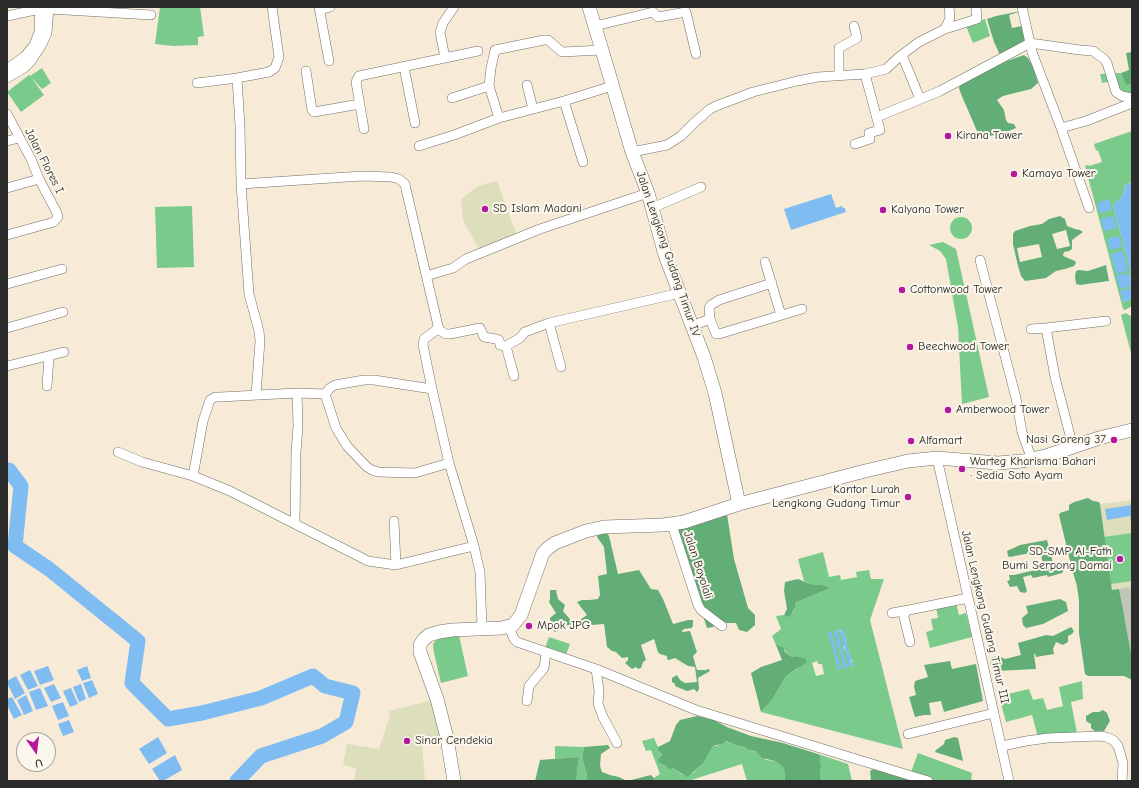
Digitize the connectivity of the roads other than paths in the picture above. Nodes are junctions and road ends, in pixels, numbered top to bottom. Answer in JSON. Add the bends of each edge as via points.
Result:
{"nodes":[{"id":1,"x":272,"y":7,"type":"edge"},
{"id":2,"x":330,"y":7,"type":"edge"},
{"id":3,"x":454,"y":7,"type":"edge"},
{"id":4,"x":589,"y":7,"type":"edge"},
{"id":5,"x":949,"y":7,"type":"edge"},
{"id":6,"x":976,"y":7,"type":"edge"},
{"id":7,"x":1022,"y":7,"type":"edge"},
{"id":8,"x":45,"y":8,"type":"edge"},
{"id":9,"x":320,"y":8,"type":"edge"},
{"id":10,"x":22,"y":9,"type":"edge"},
{"id":11,"x":653,"y":9,"type":"edge"},
{"id":12,"x":151,"y":15,"type":"dead end"},
{"id":13,"x":7,"y":16,"type":"edge"},
{"id":14,"x":595,"y":26,"type":"junction"},
{"id":15,"x":854,"y":26,"type":"dead end"},
{"id":16,"x":945,"y":29,"type":"junction"},
{"id":17,"x":40,"y":41,"type":"junction"},
{"id":18,"x":1030,"y":43,"type":"junction"},
{"id":19,"x":602,"y":50,"type":"junction"},
{"id":20,"x":478,"y":51,"type":"dead end"},
{"id":21,"x":696,"y":54,"type":"dead end"},
{"id":22,"x":902,"y":54,"type":"junction"},
{"id":23,"x":445,"y":58,"type":"junction"},
{"id":24,"x":329,"y":61,"type":"dead end"},
{"id":25,"x":404,"y":67,"type":"junction"},
{"id":26,"x":7,"y":69,"type":"edge"},
{"id":27,"x":306,"y":71,"type":"dead end"},
{"id":28,"x":865,"y":74,"type":"junction"},
{"id":29,"x":840,"y":75,"type":"junction"},
{"id":30,"x":7,"y":78,"type":"edge"},
{"id":31,"x":237,"y":78,"type":"junction"},
{"id":32,"x":197,"y":83,"type":"dead end"},
{"id":33,"x":527,"y":85,"type":"dead end"},
{"id":34,"x":489,"y":86,"type":"junction"},
{"id":35,"x":612,"y":86,"type":"junction"},
{"id":36,"x":452,"y":98,"type":"dead end"},
{"id":37,"x":1132,"y":98,"type":"edge"},
{"id":38,"x":920,"y":99,"type":"junction"},
{"id":39,"x":564,"y":100,"type":"junction"},
{"id":40,"x":1132,"y":103,"type":"edge"},
{"id":41,"x":360,"y":104,"type":"junction"},
{"id":42,"x":533,"y":109,"type":"junction"},
{"id":43,"x":7,"y":114,"type":"edge"},
{"id":44,"x":877,"y":117,"type":"junction"},
{"id":45,"x":499,"y":118,"type":"junction"},
{"id":46,"x":415,"y":123,"type":"dead end"},
{"id":47,"x":364,"y":128,"type":"dead end"},
{"id":48,"x":1061,"y":128,"type":"junction"},
{"id":49,"x":19,"y":138,"type":"junction"},
{"id":50,"x":7,"y":141,"type":"edge"},
{"id":51,"x":854,"y":141,"type":"dead end"},
{"id":52,"x":419,"y":146,"type":"dead end"},
{"id":53,"x":632,"y":152,"type":"junction"},
{"id":54,"x":584,"y":162,"type":"dead end"},
{"id":55,"x":39,"y":179,"type":"junction"},
{"id":56,"x":241,"y":184,"type":"junction"},
{"id":57,"x":701,"y":187,"type":"dead end"},
{"id":58,"x":7,"y":188,"type":"edge"},
{"id":59,"x":648,"y":193,"type":"junction"},
{"id":60,"x":652,"y":208,"type":"junction"},
{"id":61,"x":1089,"y":208,"type":"dead end"},
{"id":62,"x":7,"y":235,"type":"edge"},
{"id":63,"x":980,"y":260,"type":"dead end"},
{"id":64,"x":765,"y":262,"type":"dead end"},
{"id":65,"x":62,"y":268,"type":"dead end"},
{"id":66,"x":426,"y":276,"type":"junction"},
{"id":67,"x":772,"y":283,"type":"junction"},
{"id":68,"x":7,"y":284,"type":"edge"},
{"id":69,"x":680,"y":293,"type":"junction"},
{"id":70,"x":802,"y":309,"type":"dead end"},
{"id":71,"x":63,"y":312,"type":"dead end"},
{"id":72,"x":781,"y":315,"type":"junction"},
{"id":73,"x":710,"y":320,"type":"junction"},
{"id":74,"x":1106,"y":320,"type":"dead end"},
{"id":75,"x":549,"y":323,"type":"junction"},
{"id":76,"x":692,"y":326,"type":"junction"},
{"id":77,"x":7,"y":328,"type":"edge"},
{"id":78,"x":439,"y":328,"type":"junction"},
{"id":79,"x":1046,"y":328,"type":"junction"},
{"id":80,"x":1031,"y":329,"type":"dead end"},
{"id":81,"x":506,"y":346,"type":"junction"},
{"id":82,"x":64,"y":352,"type":"dead end"},
{"id":83,"x":49,"y":356,"type":"junction"},
{"id":84,"x":7,"y":366,"type":"edge"},
{"id":85,"x":561,"y":367,"type":"dead end"},
{"id":86,"x":514,"y":376,"type":"dead end"},
{"id":87,"x":47,"y":386,"type":"dead end"},
{"id":88,"x":432,"y":389,"type":"junction"},
{"id":89,"x":297,"y":393,"type":"junction"},
{"id":90,"x":325,"y":394,"type":"junction"},
{"id":91,"x":256,"y":395,"type":"junction"},
{"id":92,"x":1132,"y":430,"type":"edge"},
{"id":93,"x":1072,"y":447,"type":"junction"},
{"id":94,"x":118,"y":452,"type":"dead end"},
{"id":95,"x":937,"y":458,"type":"junction"},
{"id":96,"x":1032,"y":460,"type":"junction"},
{"id":97,"x":449,"y":463,"type":"junction"},
{"id":98,"x":193,"y":476,"type":"junction"},
{"id":99,"x":739,"y":504,"type":"junction"},
{"id":100,"x":394,"y":521,"type":"dead end"},
{"id":101,"x":295,"y":523,"type":"junction"},
{"id":102,"x":672,"y":524,"type":"junction"},
{"id":103,"x":474,"y":546,"type":"junction"},
{"id":104,"x":396,"y":565,"type":"junction"},
{"id":105,"x":968,"y":598,"type":"junction"},
{"id":106,"x":909,"y":610,"type":"junction"},
{"id":107,"x":892,"y":613,"type":"dead end"},
{"id":108,"x":722,"y":626,"type":"dead end"},
{"id":109,"x":509,"y":627,"type":"junction"},
{"id":110,"x":482,"y":628,"type":"junction"},
{"id":111,"x":910,"y":642,"type":"dead end"},
{"id":112,"x":546,"y":652,"type":"junction"},
{"id":113,"x":596,"y":669,"type":"junction"},
{"id":114,"x":527,"y":701,"type":"dead end"},
{"id":115,"x":994,"y":713,"type":"junction"},
{"id":116,"x":908,"y":734,"type":"dead end"},
{"id":117,"x":618,"y":743,"type":"dead end"},
{"id":118,"x":1002,"y":746,"type":"junction"},
{"id":119,"x":454,"y":781,"type":"edge"},
{"id":120,"x":928,"y":781,"type":"edge"},
{"id":121,"x":1009,"y":781,"type":"edge"},
{"id":122,"x":1122,"y":781,"type":"edge"}],
"edges":[{"from":1,"to":31,"type":"street","via":[[279,57],[277,65],[269,72]]},
{"from":2,"to":9,"type":"street"},
{"from":3,"to":23,"type":"street","via":[[440,32]]},
{"from":4,"to":14,"type":"street","name":"Jalan Lengkong Gudang Timur IV"},
{"from":5,"to":16,"type":"street","via":[[950,18]]},
{"from":6,"to":16,"type":"street","via":[[977,19]]},
{"from":7,"to":18,"type":"street"},
{"from":8,"to":10,"type":"street"},
{"from":8,"to":12,"type":"street"},
{"from":8,"to":17,"type":"street","via":[[48,24]]},
{"from":9,"to":24,"type":"street"},
{"from":10,"to":13,"type":"street"},
{"from":11,"to":14,"type":"street"},
{"from":11,"to":21,"type":"street","via":[[658,17],[686,12]]},
{"from":14,"to":19,"type":"street","name":"Jalan Lengkong Gudang Timur IV"},
{"from":15,"to":29,"type":"street","via":[[857,38],[839,48]]},
{"from":16,"to":22,"type":"street"},
{"from":17,"to":26,"type":"street","via":[[26,56]]},
{"from":17,"to":30,"type":"street","via":[[36,55],[28,64]]},
{"from":18,"to":37,"type":"street","via":[[1093,51],[1107,63],[1116,92]]},
{"from":18,"to":38,"type":"street"},
{"from":18,"to":48,"type":"street"},
{"from":19,"to":34,"type":"street","via":[[562,52],[548,40],[544,40],[495,50]]},
{"from":19,"to":35,"type":"street","name":"Jalan Lengkong Gudang Timur IV"},
{"from":20,"to":23,"type":"street"},
{"from":22,"to":28,"type":"street","via":[[886,69]]},
{"from":22,"to":38,"type":"street"},
{"from":23,"to":25,"type":"street"},
{"from":25,"to":41,"type":"street","via":[[359,76],[356,82]]},
{"from":25,"to":46,"type":"street"},
{"from":27,"to":41,"type":"street","via":[[314,112]]},
{"from":28,"to":29,"type":"street"},
{"from":28,"to":44,"type":"street"},
{"from":29,"to":53,"type":"street","via":[[797,81],[753,92],[716,106],[667,145]]},
{"from":31,"to":32,"type":"street"},
{"from":31,"to":56,"type":"street"},
{"from":33,"to":42,"type":"street"},
{"from":34,"to":36,"type":"street"},
{"from":34,"to":45,"type":"street"},
{"from":35,"to":39,"type":"street"},
{"from":35,"to":53,"type":"street","name":"Jalan Lengkong Gudang Timur IV"},
{"from":38,"to":44,"type":"street"},
{"from":39,"to":42,"type":"street"},
{"from":39,"to":54,"type":"street"},
{"from":40,"to":48,"type":"street"},
{"from":41,"to":47,"type":"street"},
{"from":42,"to":45,"type":"street"},
{"from":43,"to":49,"type":"street","name":"Jalan Flores I"},
{"from":44,"to":51,"type":"street","via":[[880,130],[868,133],[870,139]]},
{"from":45,"to":52,"type":"street"},
{"from":48,"to":61,"type":"street"},
{"from":49,"to":50,"type":"street"},
{"from":49,"to":55,"type":"street","name":"Jalan Flores I"},
{"from":53,"to":59,"type":"street","name":"Jalan Lengkong Gudang Timur IV"},
{"from":55,"to":58,"type":"street"},
{"from":55,"to":62,"type":"street","name":"Jalan Flores I","via":[[58,214],[56,220]]},
{"from":56,"to":66,"type":"street","via":[[362,176],[399,179],[405,184]]},
{"from":56,"to":91,"type":"street","via":[[249,294],[260,341]]},
{"from":57,"to":60,"type":"street"},
{"from":59,"to":60,"type":"street","name":"Jalan Lengkong Gudang Timur IV"},
{"from":59,"to":66,"type":"street","via":[[540,229],[471,257],[454,268]]},
{"from":60,"to":69,"type":"street","name":"Jalan Lengkong Gudang Timur IV"},
{"from":63,"to":96,"type":"street","via":[[1016,398],[1022,432]]},
{"from":64,"to":67,"type":"street"},
{"from":65,"to":68,"type":"street"},
{"from":66,"to":78,"type":"street"},
{"from":67,"to":72,"type":"street"},
{"from":67,"to":73,"type":"street","via":[[713,303],[709,308]]},
{"from":69,"to":75,"type":"street"},
{"from":69,"to":76,"type":"street","name":"Jalan Lengkong Gudang Timur IV"},
{"from":70,"to":72,"type":"street"},
{"from":71,"to":77,"type":"street"},
{"from":72,"to":73,"type":"street","via":[[719,334],[716,334]]},
{"from":73,"to":76,"type":"street"},
{"from":74,"to":79,"type":"street"},
{"from":75,"to":81,"type":"street","via":[[525,332]]},
{"from":75,"to":85,"type":"street"},
{"from":76,"to":99,"type":"street","name":"Jalan Lengkong Gudang Timur IV","via":[[715,393]]},
{"from":78,"to":81,"type":"street","via":[[442,332],[450,334],[480,328],[484,337],[496,339],[500,345]]},
{"from":78,"to":88,"type":"street","via":[[423,342]]},
{"from":79,"to":80,"type":"street"},
{"from":79,"to":93,"type":"street"},
{"from":81,"to":86,"type":"street"},
{"from":82,"to":83,"type":"street"},
{"from":83,"to":84,"type":"street"},
{"from":83,"to":87,"type":"street"},
{"from":88,"to":90,"type":"street","via":[[364,380],[335,385]]},
{"from":88,"to":97,"type":"street"},
{"from":89,"to":90,"type":"street"},
{"from":89,"to":91,"type":"street"},
{"from":89,"to":101,"type":"street"},
{"from":90,"to":97,"type":"street","via":[[336,428],[347,446],[372,470],[415,473]]},
{"from":91,"to":98,"type":"street","via":[[215,397],[210,400],[203,421]]},
{"from":92,"to":93,"type":"street"},
{"from":93,"to":96,"type":"street"},
{"from":94,"to":98,"type":"street","via":[[142,462]]},
{"from":95,"to":96,"type":"street","via":[[1002,463]]},
{"from":95,"to":99,"type":"street","via":[[895,464]]},
{"from":95,"to":105,"type":"street","name":"Jalan Lengkong Gudang Timur III"},
{"from":97,"to":103,"type":"street"},
{"from":98,"to":101,"type":"street"},
{"from":99,"to":102,"type":"street"},
{"from":100,"to":104,"type":"street"},
{"from":101,"to":104,"type":"street","via":[[368,561]]},
{"from":102,"to":108,"type":"street","name":"Jalan Boyolali","via":[[698,605]]},
{"from":102,"to":109,"type":"street","via":[[604,527],[586,531],[548,548],[543,553],[521,615]]},
{"from":103,"to":104,"type":"street"},
{"from":103,"to":110,"type":"street","via":[[480,572]]},
{"from":105,"to":106,"type":"street"},
{"from":105,"to":115,"type":"street","name":"Jalan Lengkong Gudang Timur III"},
{"from":106,"to":107,"type":"street"},
{"from":106,"to":111,"type":"street","via":[[905,612],[904,617]]},
{"from":109,"to":110,"type":"street"},
{"from":109,"to":112,"type":"street","via":[[517,642]]},
{"from":110,"to":119,"type":"street","via":[[438,632],[429,635],[420,646],[447,738]]},
{"from":112,"to":113,"type":"street"},
{"from":112,"to":114,"type":"street","via":[[544,668],[529,686]]},
{"from":113,"to":117,"type":"street","via":[[598,704]]},
{"from":113,"to":120,"type":"street","via":[[696,710]]},
{"from":115,"to":116,"type":"street"},
{"from":115,"to":118,"type":"street","name":"Jalan Lengkong Gudang Timur III"},
{"from":118,"to":121,"type":"street","name":"Jalan Lengkong Gudang Timur III"},
{"from":118,"to":122,"type":"street","via":[[1048,738],[1106,737],[1118,746],[1123,764]]}]}
